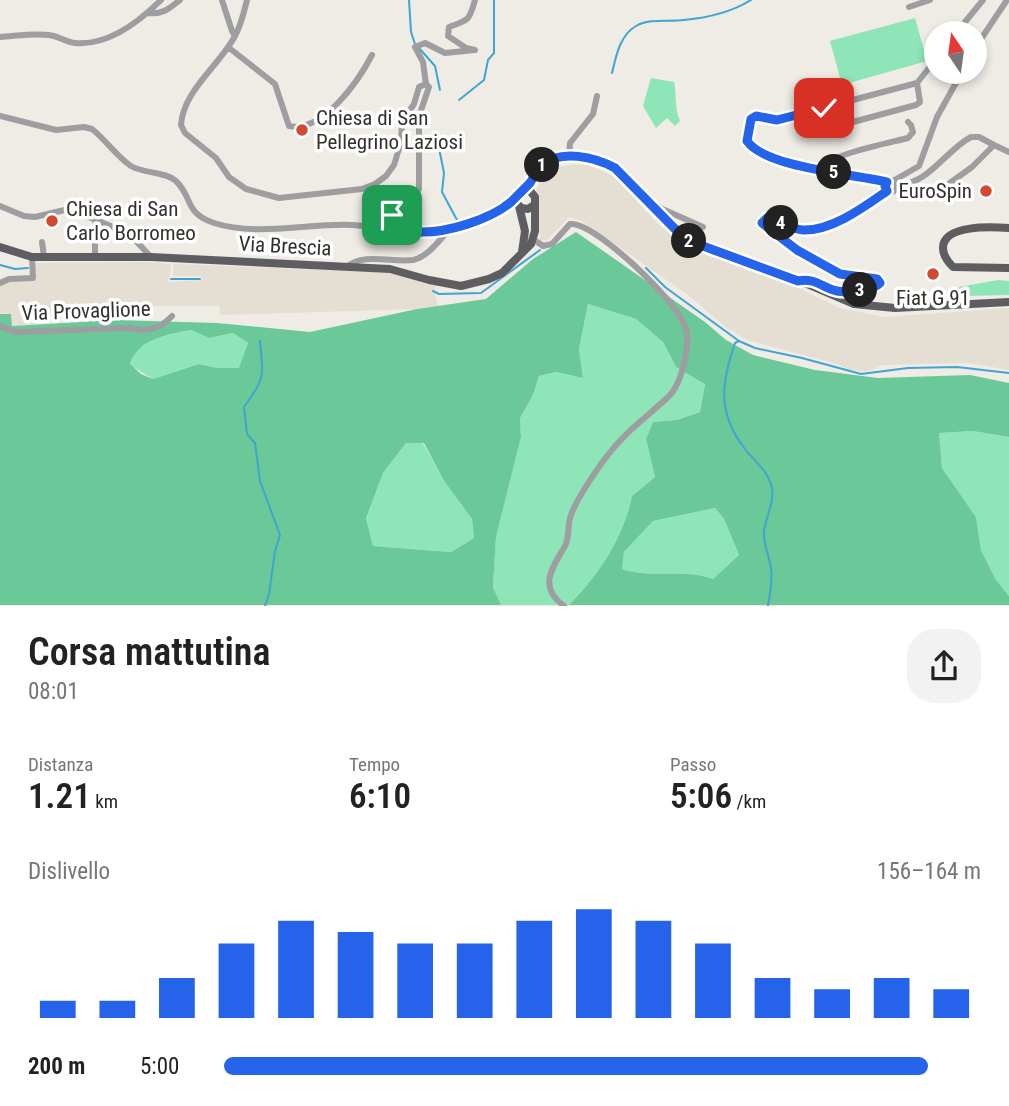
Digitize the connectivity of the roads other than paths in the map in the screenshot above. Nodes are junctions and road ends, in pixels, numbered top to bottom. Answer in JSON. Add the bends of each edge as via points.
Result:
{"nodes":[{"id":1,"x":161,"y":0,"type":"edge"},
{"id":2,"x":180,"y":0,"type":"edge"},
{"id":3,"x":222,"y":0,"type":"edge"},
{"id":4,"x":247,"y":0,"type":"edge"},
{"id":5,"x":475,"y":0,"type":"edge"},
{"id":6,"x":930,"y":0,"type":"edge"},
{"id":7,"x":983,"y":0,"type":"edge"},
{"id":8,"x":1007,"y":0,"type":"edge"},
{"id":9,"x":909,"y":8,"type":"dead end"},
{"id":10,"x":147,"y":13,"type":"junction"},
{"id":11,"x":966,"y":21,"type":"edge"},
{"id":12,"x":987,"y":30,"type":"edge"},
{"id":13,"x":235,"y":36,"type":"junction"},
{"id":14,"x":0,"y":37,"type":"edge"},
{"id":15,"x":228,"y":47,"type":"junction"},
{"id":16,"x":372,"y":55,"type":"dead end"},
{"id":17,"x":924,"y":75,"type":"edge"},
{"id":18,"x":918,"y":83,"type":"junction"},
{"id":19,"x":426,"y":84,"type":"junction"},
{"id":20,"x":955,"y":84,"type":"edge"},
{"id":21,"x":597,"y":96,"type":"dead end"},
{"id":22,"x":0,"y":116,"type":"edge"},
{"id":23,"x":908,"y":122,"type":"dead end"},
{"id":24,"x":838,"y":126,"type":"dead end"},
{"id":25,"x":994,"y":145,"type":"junction"},
{"id":26,"x":1009,"y":152,"type":"edge"},
{"id":27,"x":569,"y":156,"type":"junction"},
{"id":28,"x":818,"y":169,"type":"junction"},
{"id":29,"x":530,"y":182,"type":"junction"},
{"id":30,"x":892,"y":183,"type":"junction"},
{"id":31,"x":887,"y":191,"type":"junction"},
{"id":32,"x":519,"y":193,"type":"junction"},
{"id":33,"x":534,"y":194,"type":"junction"},
{"id":34,"x":929,"y":198,"type":"dead end"},
{"id":35,"x":508,"y":204,"type":"junction"},
{"id":36,"x":651,"y":204,"type":"junction"},
{"id":37,"x":534,"y":205,"type":"junction"},
{"id":38,"x":0,"y":206,"type":"edge"},
{"id":39,"x":519,"y":206,"type":"junction"},
{"id":40,"x":95,"y":220,"type":"junction"},
{"id":41,"x":524,"y":223,"type":"junction"},
{"id":42,"x":1007,"y":226,"type":"edge"},
{"id":43,"x":703,"y":228,"type":"dead end"},
{"id":44,"x":448,"y":230,"type":"junction"},
{"id":45,"x":419,"y":232,"type":"junction"},
{"id":46,"x":533,"y":239,"type":"junction"},
{"id":47,"x":42,"y":242,"type":"dead end"},
{"id":48,"x":0,"y":247,"type":"edge"},
{"id":49,"x":522,"y":252,"type":"junction"},
{"id":50,"x":95,"y":256,"type":"junction"},
{"id":51,"x":33,"y":257,"type":"junction"},
{"id":52,"x":44,"y":257,"type":"junction"},
{"id":53,"x":151,"y":257,"type":"junction"},
{"id":54,"x":347,"y":267,"type":"junction"},
{"id":55,"x":1009,"y":268,"type":"edge"},
{"id":56,"x":798,"y":281,"type":"junction"},
{"id":57,"x":0,"y":283,"type":"edge"},
{"id":58,"x":1009,"y":302,"type":"edge"},
{"id":59,"x":172,"y":316,"type":"dead end"},
{"id":60,"x":0,"y":326,"type":"edge"},
{"id":61,"x":564,"y":606,"type":"edge"}],
"edges":[{"from":1,"to":10,"type":"street"},
{"from":2,"to":10,"type":"street","via":[[166,11]]},
{"from":3,"to":13,"type":"street"},
{"from":4,"to":13,"type":"street"},
{"from":5,"to":19,"type":"street","via":[[466,22],[449,27],[449,36],[475,50],[450,53],[425,43],[417,46]]},
{"from":6,"to":9,"type":"street"},
{"from":7,"to":11,"type":"street"},
{"from":8,"to":12,"type":"street"},
{"from":10,"to":14,"type":"street","via":[[110,38],[93,43],[73,43],[52,35]]},
{"from":13,"to":15,"type":"street"},
{"from":15,"to":16,"type":"street","via":[[275,84],[292,127],[311,124],[328,113],[360,77]]},
{"from":15,"to":19,"type":"street","via":[[185,109],[181,125],[237,184],[279,198],[362,189],[386,176],[394,165],[402,122],[419,87]]},
{"from":17,"to":18,"type":"street"},
{"from":18,"to":24,"type":"street","via":[[921,97],[916,105]]},
{"from":18,"to":28,"type":"street","via":[[777,120],[762,115],[751,119],[747,141],[753,148],[781,161]]},
{"from":19,"to":45,"type":"street","via":[[429,92],[419,116],[419,189],[392,215],[399,223],[413,224]]},
{"from":20,"to":30,"type":"street","via":[[919,166]]},
{"from":21,"to":27,"type":"street","via":[[593,114],[570,144]]},
{"from":22,"to":45,"type":"street","via":[[56,130],[92,129],[130,165],[175,181],[199,216],[214,223],[236,228],[350,225]]},
{"from":23,"to":28,"type":"street","via":[[913,132],[908,138],[823,163]]},
{"from":25,"to":26,"type":"street"},
{"from":25,"to":30,"type":"street","via":[[971,137],[909,184]]},
{"from":25,"to":34,"type":"street"},
{"from":27,"to":29,"type":"main road","via":[[544,163]]},
{"from":27,"to":36,"type":"main road","via":[[615,168]]},
{"from":28,"to":30,"type":"street"},
{"from":29,"to":32,"type":"main road"},
{"from":29,"to":33,"type":"main road"},
{"from":30,"to":31,"type":"street","via":[[885,186]]},
{"from":30,"to":31,"type":"street","via":[[893,192]]},
{"from":31,"to":56,"type":"street","via":[[831,224],[802,230],[767,218],[762,223],[840,274],[880,283],[872,290],[838,292],[811,280]]},
{"from":32,"to":33,"type":"main road"},
{"from":32,"to":35,"type":"street"},
{"from":32,"to":39,"type":"main road"},
{"from":33,"to":37,"type":"main road"},
{"from":35,"to":39,"type":"street"},
{"from":35,"to":44,"type":"street"},
{"from":36,"to":43,"type":"street"},
{"from":36,"to":56,"type":"main road","via":[[692,242]]},
{"from":37,"to":39,"type":"main road"},
{"from":37,"to":46,"type":"main road"},
{"from":38,"to":40,"type":"street","via":[[35,217],[69,209]]},
{"from":39,"to":41,"type":"main road"},
{"from":40,"to":50,"type":"street"},
{"from":40,"to":53,"type":"street","via":[[136,241]]},
{"from":41,"to":46,"type":"main road"},
{"from":41,"to":49,"type":"main road"},
{"from":42,"to":55,"type":"main road","via":[[958,231],[948,237],[943,248],[953,267]]},
{"from":44,"to":45,"type":"street"},
{"from":44,"to":54,"type":"street","via":[[433,249],[414,260],[361,260]]},
{"from":46,"to":49,"type":"main road","name":"Via Brescia"},
{"from":46,"to":61,"type":"street","via":[[543,246],[552,244],[570,224],[579,224],[640,272],[682,319],[687,334],[680,378],[670,396],[612,449],[571,515],[565,545],[548,580]]},
{"from":47,"to":52,"type":"street"},
{"from":48,"to":51,"type":"main road","name":"Via Brescia"},
{"from":49,"to":54,"type":"main road","name":"Via Brescia","via":[[502,273],[461,286],[390,269]]},
{"from":50,"to":52,"type":"main road","name":"Via Brescia"},
{"from":50,"to":53,"type":"main road","name":"Via Brescia"},
{"from":51,"to":52,"type":"main road","name":"Via Brescia"},
{"from":51,"to":57,"type":"street","via":[[33,278]]},
{"from":53,"to":54,"type":"main road","name":"Via Brescia"},
{"from":56,"to":58,"type":"main road","via":[[865,307]]},
{"from":59,"to":60,"type":"street","name":"Via Provaglione","via":[[155,329],[140,331],[15,332]]}]}
